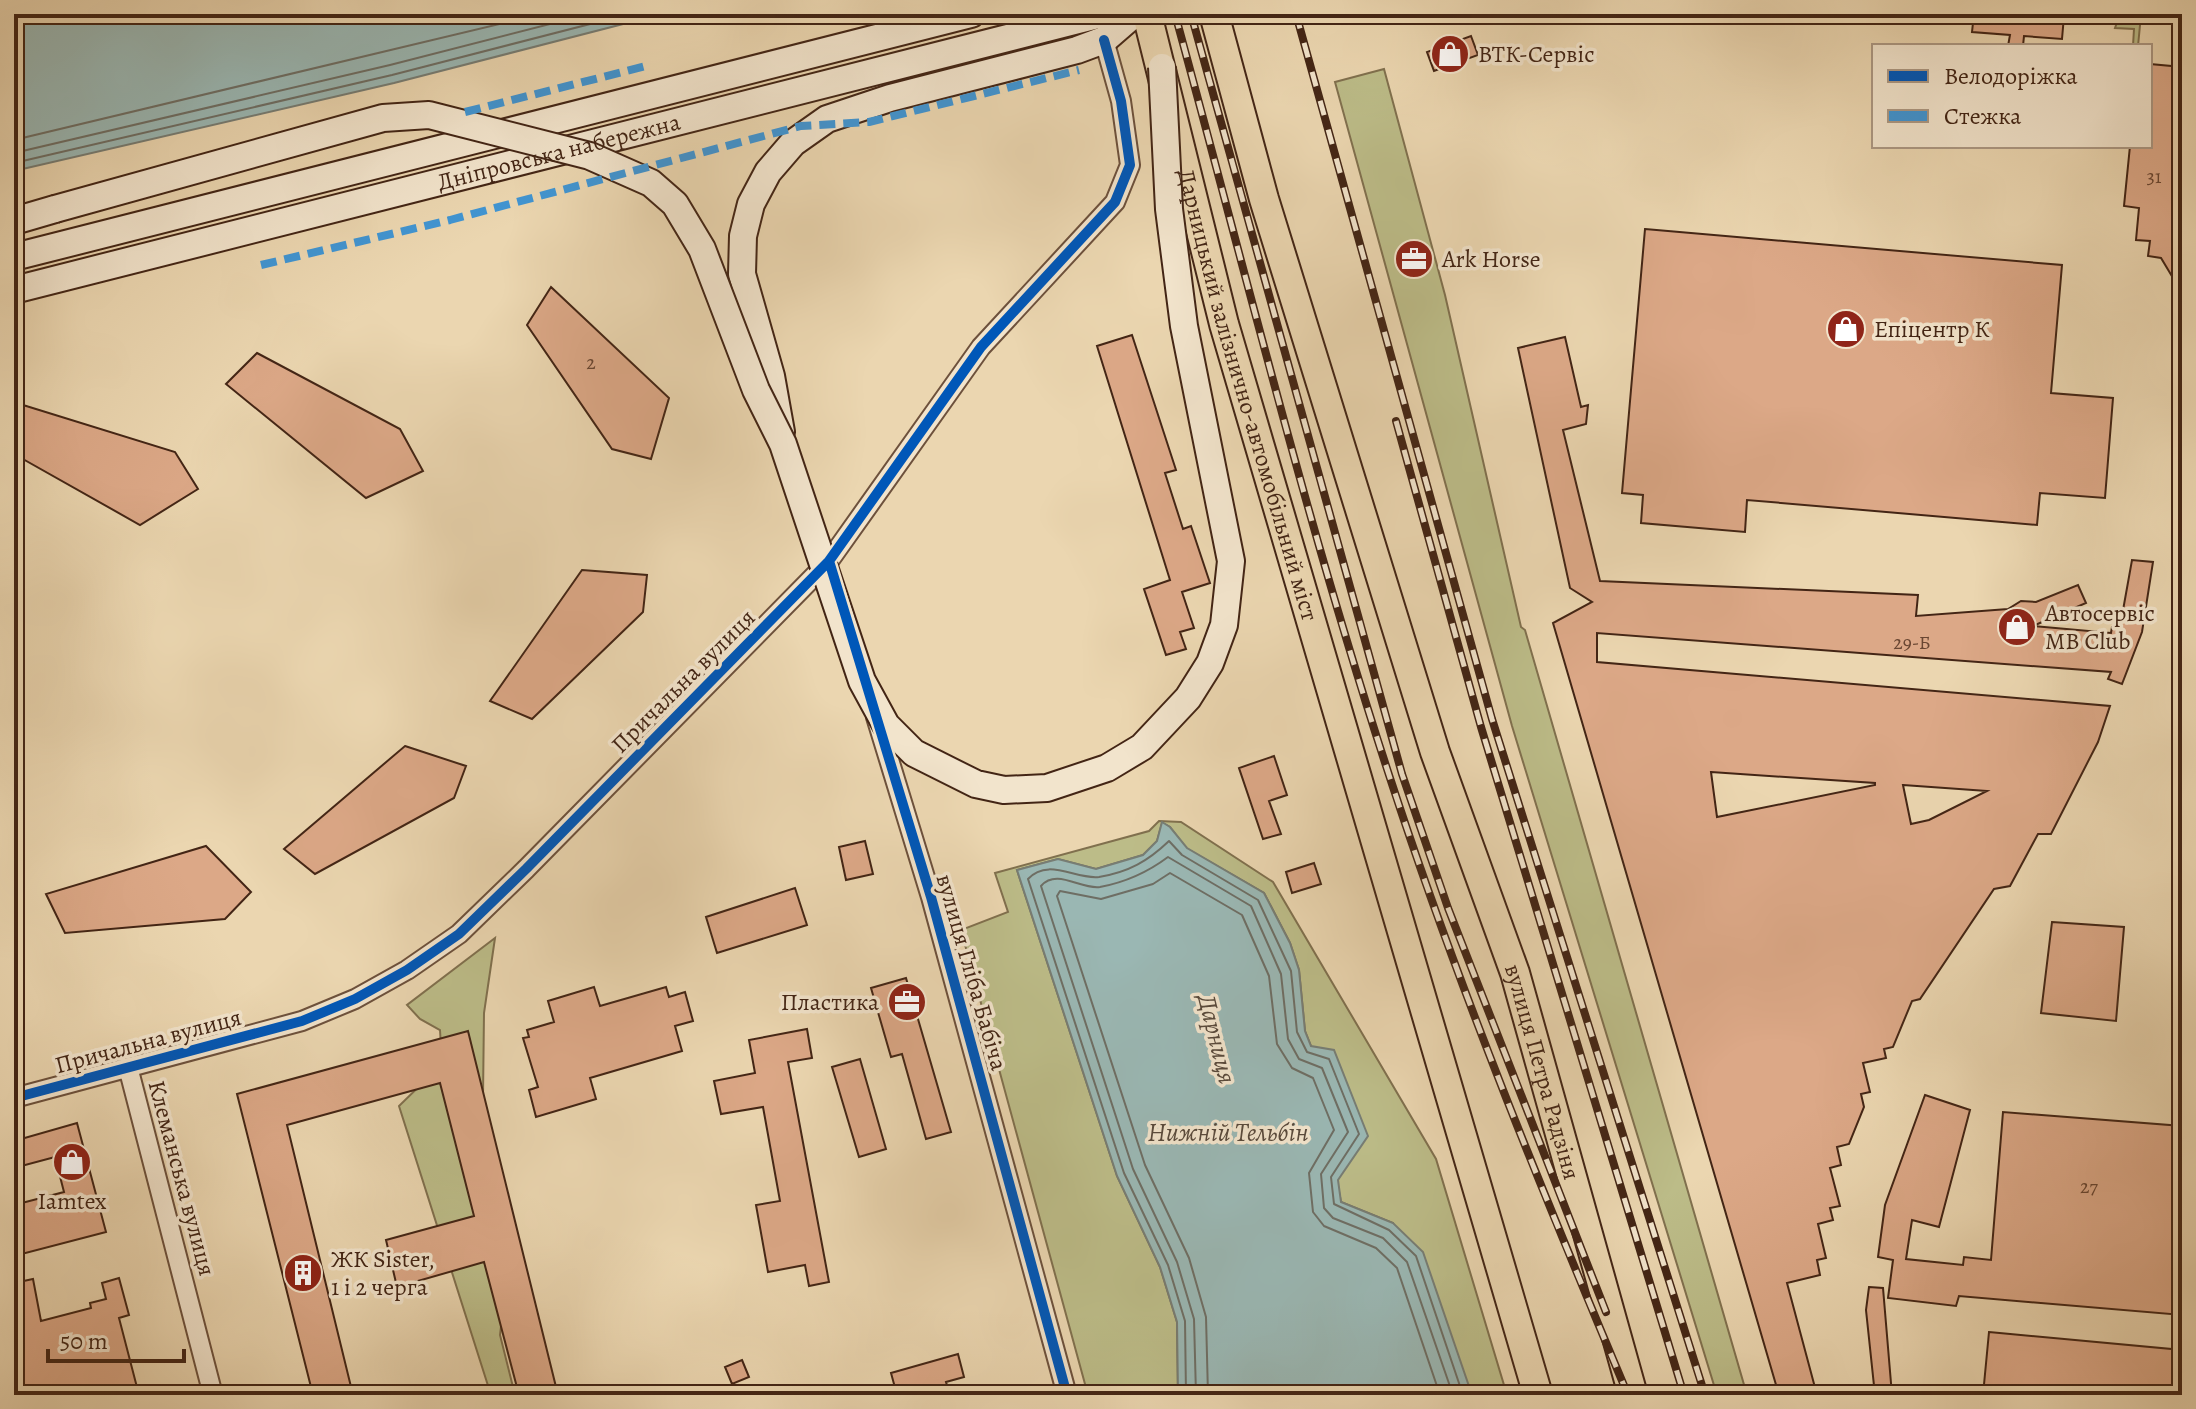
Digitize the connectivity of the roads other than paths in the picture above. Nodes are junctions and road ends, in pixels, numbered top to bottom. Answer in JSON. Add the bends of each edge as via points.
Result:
{"nodes":[{"id":1,"x":971,"y":14,"type":"edge"},
{"id":2,"x":1134,"y":14,"type":"edge"},
{"id":3,"x":1147,"y":14,"type":"edge"},
{"id":4,"x":1214,"y":14,"type":"edge"},
{"id":5,"x":1103,"y":27,"type":"edge"},
{"id":6,"x":1162,"y":67,"type":"junction"},
{"id":7,"x":14,"y":221,"type":"edge"},
{"id":8,"x":14,"y":257,"type":"edge"},
{"id":9,"x":14,"y":290,"type":"edge"},
{"id":10,"x":783,"y":444,"type":"junction"},
{"id":11,"x":829,"y":561,"type":"junction"},
{"id":12,"x":128,"y":1067,"type":"junction"},
{"id":13,"x":14,"y":1098,"type":"edge"},
{"id":14,"x":213,"y":1395,"type":"edge"},
{"id":15,"x":1067,"y":1395,"type":"edge"},
{"id":16,"x":1538,"y":1395,"type":"edge"},
{"id":17,"x":1633,"y":1395,"type":"edge"}],
"edges":[{"from":1,"to":8,"type":"main road","name":"Дніпровська набережна"},
{"from":2,"to":5,"type":"main road"},
{"from":3,"to":6,"type":"main road","name":"Дарницький залізнично-автомобільний міст"},
{"from":4,"to":17,"type":"main road","name":"вулиця Петра Радзіня","via":[[1264,199],[1435,752],[1515,973]]},
{"from":5,"to":9,"type":"main road","name":"Дніпровська набережна"},
{"from":5,"to":10,"type":"main road","bridge":true,"via":[[970,79],[827,119],[793,143],[768,172],[751,204],[742,274],[771,376]]},
{"from":5,"to":11,"type":"street","name":"Причальна вулиця","via":[[1130,165],[1115,202],[981,347]]},
{"from":6,"to":10,"type":"main road","bridge":true,"via":[[1169,209],[1184,326],[1231,561],[1224,625],[1210,663],[1170,720],[1142,747],[1107,768],[1047,788],[1004,790],[976,784],[914,753],[886,725],[862,681]]},
{"from":6,"to":16,"type":"main road","name":"Дарницький залізнично-автомобільний міст","bridge":true,"via":[[1224,324]]},
{"from":7,"to":10,"type":"main road","bridge":true,"via":[[405,115],[452,120],[590,156],[651,183],[691,226]]},
{"from":11,"to":12,"type":"street","name":"Причальна вулиця","via":[[459,934],[355,999],[302,1021]]},
{"from":11,"to":15,"type":"street","name":"вулиця Гліба Бабіча","via":[[931,897]]},
{"from":12,"to":13,"type":"street","name":"Причальна вулиця"},
{"from":12,"to":14,"type":"street","name":"Клеманська вулиця"}]}
